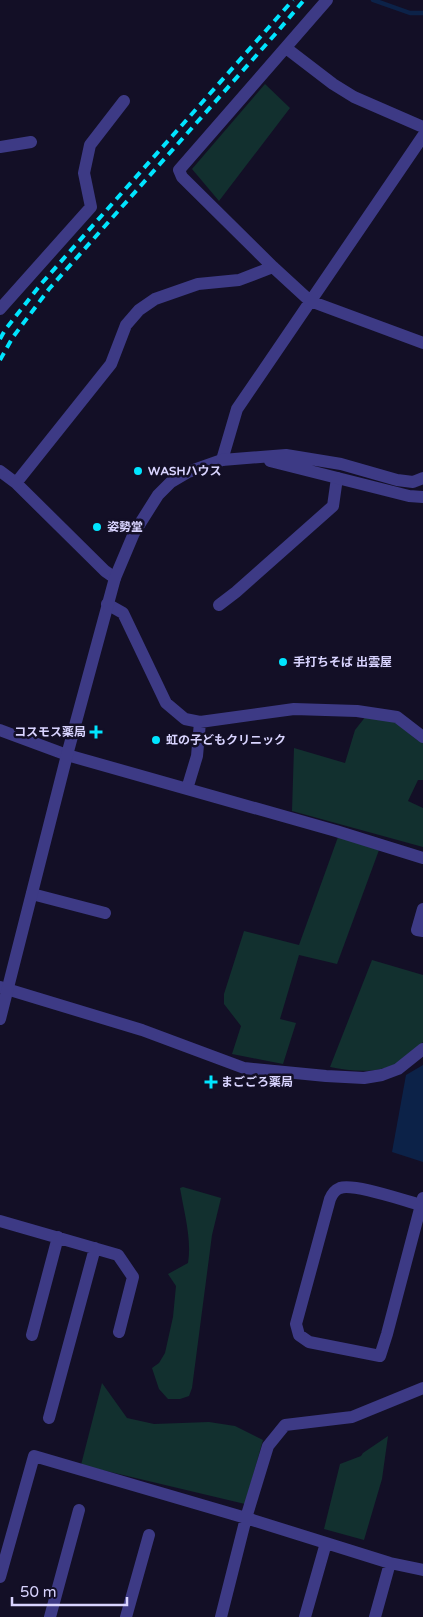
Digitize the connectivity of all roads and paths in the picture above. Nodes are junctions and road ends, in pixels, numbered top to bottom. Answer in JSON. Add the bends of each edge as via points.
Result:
{"nodes":[{"id":1,"x":327,"y":0,"type":"edge"},
{"id":2,"x":286,"y":48,"type":"junction"},
{"id":3,"x":124,"y":101,"type":"dead end"},
{"id":4,"x":423,"y":127,"type":"edge"},
{"id":5,"x":423,"y":136,"type":"edge"},
{"id":6,"x":31,"y":142,"type":"dead end"},
{"id":7,"x":0,"y":147,"type":"edge"},
{"id":8,"x":272,"y":267,"type":"junction"},
{"id":9,"x":310,"y":301,"type":"junction"},
{"id":10,"x":0,"y":309,"type":"edge"},
{"id":11,"x":423,"y":343,"type":"edge"},
{"id":12,"x":258,"y":458,"type":"junction"},
{"id":13,"x":222,"y":460,"type":"junction"},
{"id":14,"x":0,"y":471,"type":"edge"},
{"id":15,"x":337,"y":478,"type":"junction"},
{"id":16,"x":423,"y":478,"type":"edge"},
{"id":17,"x":16,"y":483,"type":"junction"},
{"id":18,"x":423,"y":497,"type":"edge"},
{"id":19,"x":114,"y":578,"type":"junction"},
{"id":20,"x":107,"y":604,"type":"junction"},
{"id":21,"x":219,"y":606,"type":"dead end"},
{"id":22,"x":200,"y":722,"type":"junction"},
{"id":23,"x":0,"y":730,"type":"edge"},
{"id":24,"x":423,"y":736,"type":"edge"},
{"id":25,"x":66,"y":755,"type":"junction"},
{"id":26,"x":187,"y":789,"type":"junction"},
{"id":27,"x":423,"y":858,"type":"edge"},
{"id":28,"x":32,"y":894,"type":"junction"},
{"id":29,"x":423,"y":909,"type":"edge"},
{"id":30,"x":105,"y":913,"type":"dead end"},
{"id":31,"x":423,"y":931,"type":"edge"},
{"id":32,"x":4,"y":989,"type":"edge"},
{"id":33,"x":0,"y":1019,"type":"edge"},
{"id":34,"x":423,"y":1049,"type":"edge"},
{"id":35,"x":422,"y":1203,"type":"edge"},
{"id":36,"x":0,"y":1220,"type":"edge"},
{"id":37,"x":58,"y":1237,"type":"junction"},
{"id":38,"x":95,"y":1248,"type":"junction"},
{"id":39,"x":120,"y":1332,"type":"dead end"},
{"id":40,"x":32,"y":1335,"type":"dead end"},
{"id":41,"x":423,"y":1388,"type":"edge"},
{"id":42,"x":49,"y":1418,"type":"dead end"},
{"id":43,"x":79,"y":1510,"type":"dead end"},
{"id":44,"x":246,"y":1518,"type":"junction"},
{"id":45,"x":150,"y":1535,"type":"dead end"},
{"id":46,"x":326,"y":1543,"type":"junction"},
{"id":47,"x":390,"y":1563,"type":"junction"},
{"id":48,"x":423,"y":1570,"type":"edge"},
{"id":49,"x":0,"y":1577,"type":"edge"},
{"id":50,"x":50,"y":1617,"type":"edge"},
{"id":51,"x":126,"y":1617,"type":"edge"},
{"id":52,"x":221,"y":1617,"type":"edge"},
{"id":53,"x":305,"y":1617,"type":"edge"},
{"id":54,"x":375,"y":1617,"type":"edge"}],
"edges":[{"from":1,"to":2,"type":"street"},
{"from":2,"to":4,"type":"street","via":[[354,97]]},
{"from":2,"to":8,"type":"street","via":[[180,170],[182,177]]},
{"from":3,"to":10,"type":"street","via":[[90,145],[84,173],[91,207]]},
{"from":5,"to":9,"type":"street"},
{"from":6,"to":7,"type":"street"},
{"from":8,"to":9,"type":"street"},
{"from":8,"to":17,"type":"street","via":[[240,280],[198,284],[155,299],[139,310],[126,324],[111,364]]},
{"from":9,"to":11,"type":"street"},
{"from":9,"to":13,"type":"street","via":[[237,409]]},
{"from":12,"to":13,"type":"street"},
{"from":12,"to":15,"type":"street"},
{"from":12,"to":16,"type":"street","via":[[286,456],[341,464],[397,480],[413,482]]},
{"from":13,"to":19,"type":"street","via":[[188,472],[158,495],[134,533]]},
{"from":14,"to":17,"type":"street"},
{"from":15,"to":18,"type":"street"},
{"from":15,"to":21,"type":"street","via":[[333,506]]},
{"from":17,"to":19,"type":"street"},
{"from":19,"to":20,"type":"street"},
{"from":20,"to":22,"type":"street","via":[[123,613],[166,703],[185,720]]},
{"from":20,"to":25,"type":"street"},
{"from":22,"to":24,"type":"street","via":[[294,708],[357,711],[397,717]]},
{"from":22,"to":26,"type":"street","via":[[197,756]]},
{"from":23,"to":25,"type":"street"},
{"from":25,"to":26,"type":"street"},
{"from":25,"to":28,"type":"street"},
{"from":26,"to":27,"type":"street"},
{"from":28,"to":30,"type":"street"},
{"from":28,"to":32,"type":"street"},
{"from":29,"to":31,"type":"street","via":[[417,930]]},
{"from":32,"to":33,"type":"street"},
{"from":32,"to":34,"type":"street","via":[[142,1030],[244,1068],[364,1078],[398,1069]]},
{"from":35,"to":35,"type":"street","via":[[380,1356],[309,1342],[299,1335],[296,1324],[333,1192],[350,1187]]},
{"from":36,"to":37,"type":"street"},
{"from":37,"to":38,"type":"street"},
{"from":37,"to":40,"type":"street"},
{"from":38,"to":39,"type":"street","via":[[118,1255],[133,1277]]},
{"from":38,"to":42,"type":"street"},
{"from":41,"to":44,"type":"street","via":[[352,1417],[285,1426],[268,1446]]},
{"from":43,"to":50,"type":"street"},
{"from":44,"to":46,"type":"street"},
{"from":44,"to":49,"type":"street","via":[[34,1456]]},
{"from":44,"to":52,"type":"street"},
{"from":45,"to":51,"type":"street"},
{"from":46,"to":47,"type":"street"},
{"from":46,"to":53,"type":"street"},
{"from":47,"to":48,"type":"street"},
{"from":47,"to":54,"type":"street"}]}
